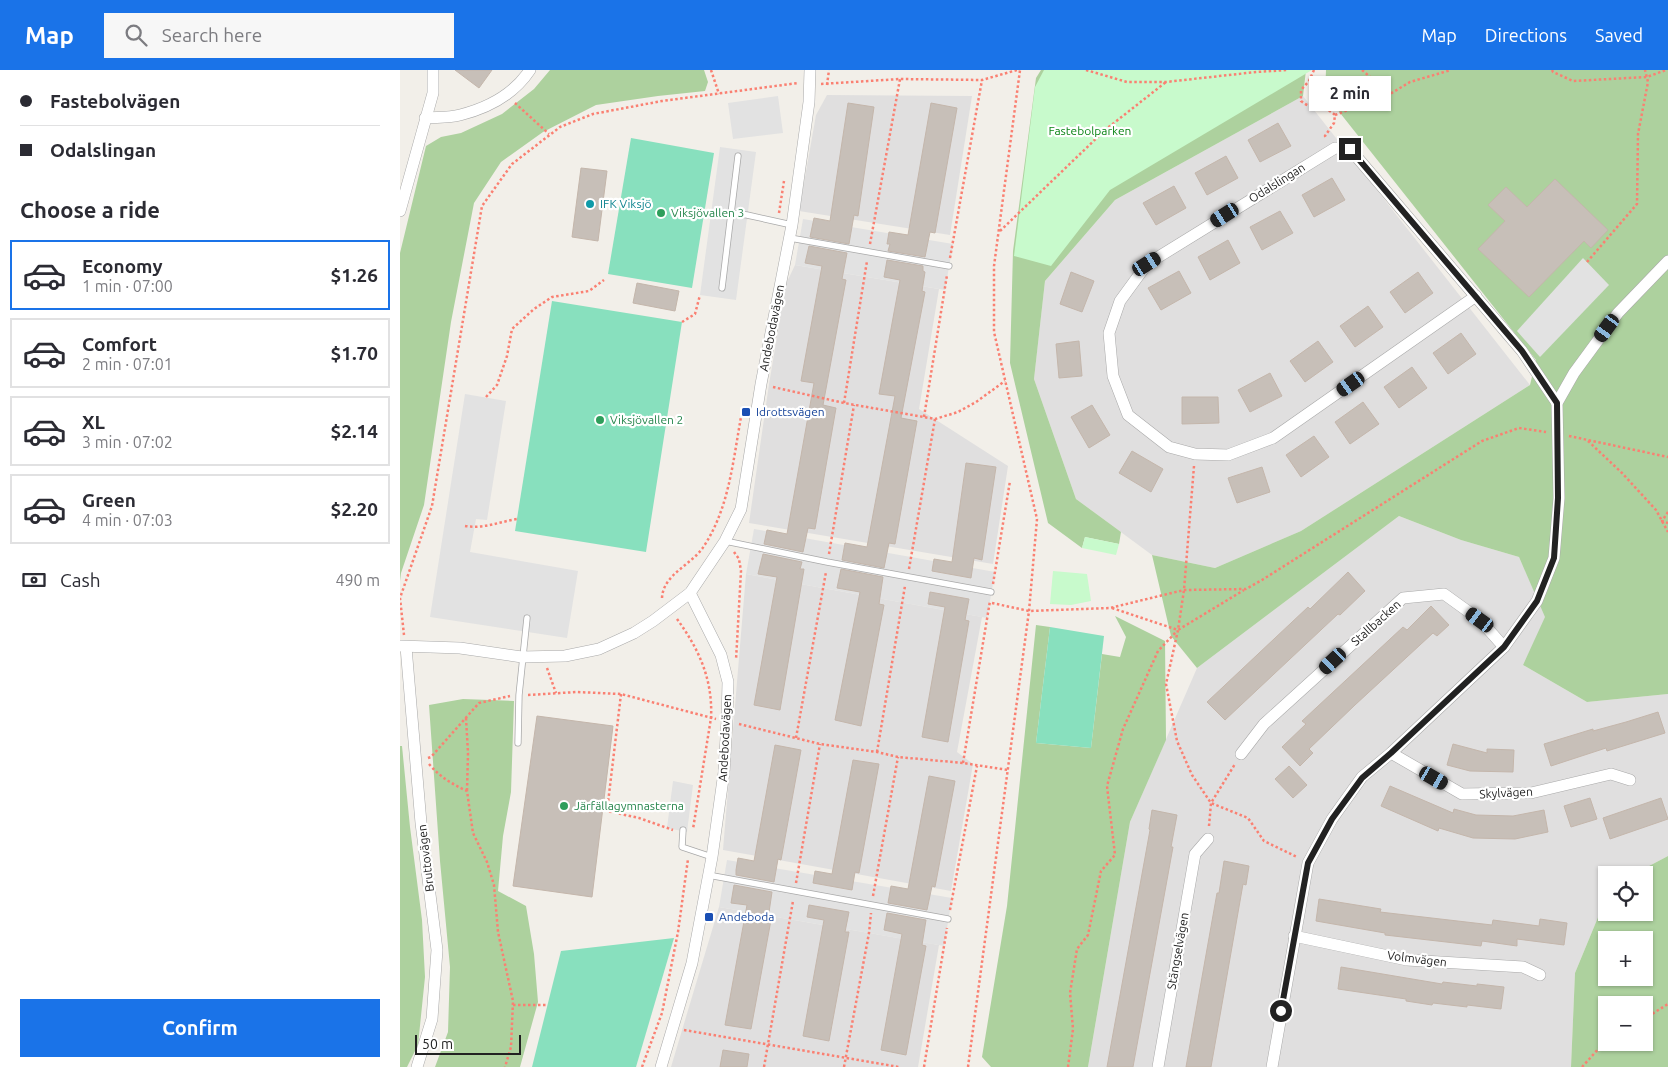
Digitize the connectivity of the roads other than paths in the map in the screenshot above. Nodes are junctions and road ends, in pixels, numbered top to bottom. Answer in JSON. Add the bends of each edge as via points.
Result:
{"nodes":[{"id":1,"x":433,"y":70,"type":"edge"},
{"id":2,"x":530,"y":70,"type":"edge"},
{"id":3,"x":810,"y":70,"type":"edge"},
{"id":4,"x":426,"y":118,"type":"junction"},
{"id":5,"x":738,"y":156,"type":"dead end"},
{"id":6,"x":400,"y":211,"type":"edge"},
{"id":7,"x":731,"y":213,"type":"junction"},
{"id":8,"x":792,"y":225,"type":"junction"},
{"id":9,"x":790,"y":238,"type":"junction"},
{"id":10,"x":1668,"y":261,"type":"edge"},
{"id":11,"x":949,"y":266,"type":"road end"},
{"id":12,"x":722,"y":288,"type":"dead end"},
{"id":13,"x":1476,"y":296,"type":"junction"},
{"id":14,"x":1557,"y":403,"type":"junction"},
{"id":15,"x":725,"y":541,"type":"junction"},
{"id":16,"x":991,"y":592,"type":"road end"},
{"id":17,"x":690,"y":593,"type":"junction"},
{"id":18,"x":527,"y":618,"type":"dead end"},
{"id":19,"x":403,"y":646,"type":"edge"},
{"id":20,"x":1504,"y":647,"type":"junction"},
{"id":21,"x":522,"y":657,"type":"junction"},
{"id":22,"x":518,"y":743,"type":"dead end"},
{"id":23,"x":1391,"y":753,"type":"junction"},
{"id":24,"x":1241,"y":754,"type":"road end"},
{"id":25,"x":1630,"y":780,"type":"dead end"},
{"id":26,"x":683,"y":831,"type":"road end"},
{"id":27,"x":1208,"y":839,"type":"road end"},
{"id":28,"x":712,"y":857,"type":"junction"},
{"id":29,"x":708,"y":875,"type":"junction"},
{"id":30,"x":948,"y":920,"type":"dead end"},
{"id":31,"x":1294,"y":936,"type":"junction"},
{"id":32,"x":1540,"y":975,"type":"dead end"},
{"id":33,"x":417,"y":1067,"type":"edge"},
{"id":34,"x":661,"y":1067,"type":"edge"},
{"id":35,"x":1158,"y":1067,"type":"edge"},
{"id":36,"x":1272,"y":1067,"type":"edge"}],
"edges":[{"from":1,"to":4,"type":"street","via":[[433,93]]},
{"from":2,"to":4,"type":"street","via":[[506,95],[491,105],[459,116]]},
{"from":3,"to":8,"type":"street","name":"Andebodavägen"},
{"from":4,"to":6,"type":"street"},
{"from":5,"to":7,"type":"lane"},
{"from":7,"to":8,"type":"lane"},
{"from":7,"to":12,"type":"lane"},
{"from":8,"to":9,"type":"street","name":"Andebodavägen"},
{"from":9,"to":11,"type":"lane"},
{"from":9,"to":15,"type":"street","name":"Andebodavägen","via":[[761,384],[741,509]]},
{"from":10,"to":14,"type":"street","via":[[1618,313],[1574,373]]},
{"from":13,"to":13,"type":"street","name":"Odalslingan","via":[[1350,149],[1335,148],[1147,264],[1120,301],[1109,333],[1113,376],[1128,415],[1169,447],[1195,454],[1228,454],[1273,438]]},
{"from":13,"to":14,"type":"street","via":[[1522,351]]},
{"from":14,"to":20,"type":"street","via":[[1558,498],[1554,558],[1537,601]]},
{"from":15,"to":16,"type":"lane"},
{"from":15,"to":17,"type":"street","name":"Andebodavägen"},
{"from":17,"to":21,"type":"street","via":[[634,633],[599,649],[566,656]]},
{"from":17,"to":28,"type":"street","name":"Andebodavägen","via":[[721,655],[728,682],[724,772]]},
{"from":18,"to":21,"type":"lane"},
{"from":19,"to":21,"type":"street","via":[[460,648]]},
{"from":19,"to":33,"type":"street","name":"Bruttovägen","via":[[437,950],[432,1019]]},
{"from":20,"to":23,"type":"street"},
{"from":20,"to":24,"type":"street","name":"Stallbacken","via":[[1480,620],[1444,594],[1403,598],[1264,724]]},
{"from":21,"to":22,"type":"lane"},
{"from":23,"to":25,"type":"street","name":"Skylvägen","via":[[1462,794],[1531,793],[1611,774]]},
{"from":23,"to":31,"type":"street","via":[[1362,778],[1332,819],[1308,863]]},
{"from":26,"to":28,"type":"lane","via":[[682,847]]},
{"from":27,"to":35,"type":"street","name":"Stängselvägen","via":[[1195,854]]},
{"from":28,"to":29,"type":"street","name":"Andebodavägen"},
{"from":29,"to":30,"type":"lane"},
{"from":29,"to":34,"type":"street","name":"Andebodavägen","via":[[692,963]]},
{"from":31,"to":32,"type":"street","name":"Volmvägen","via":[[1407,960],[1523,967]]},
{"from":31,"to":36,"type":"street"}]}
